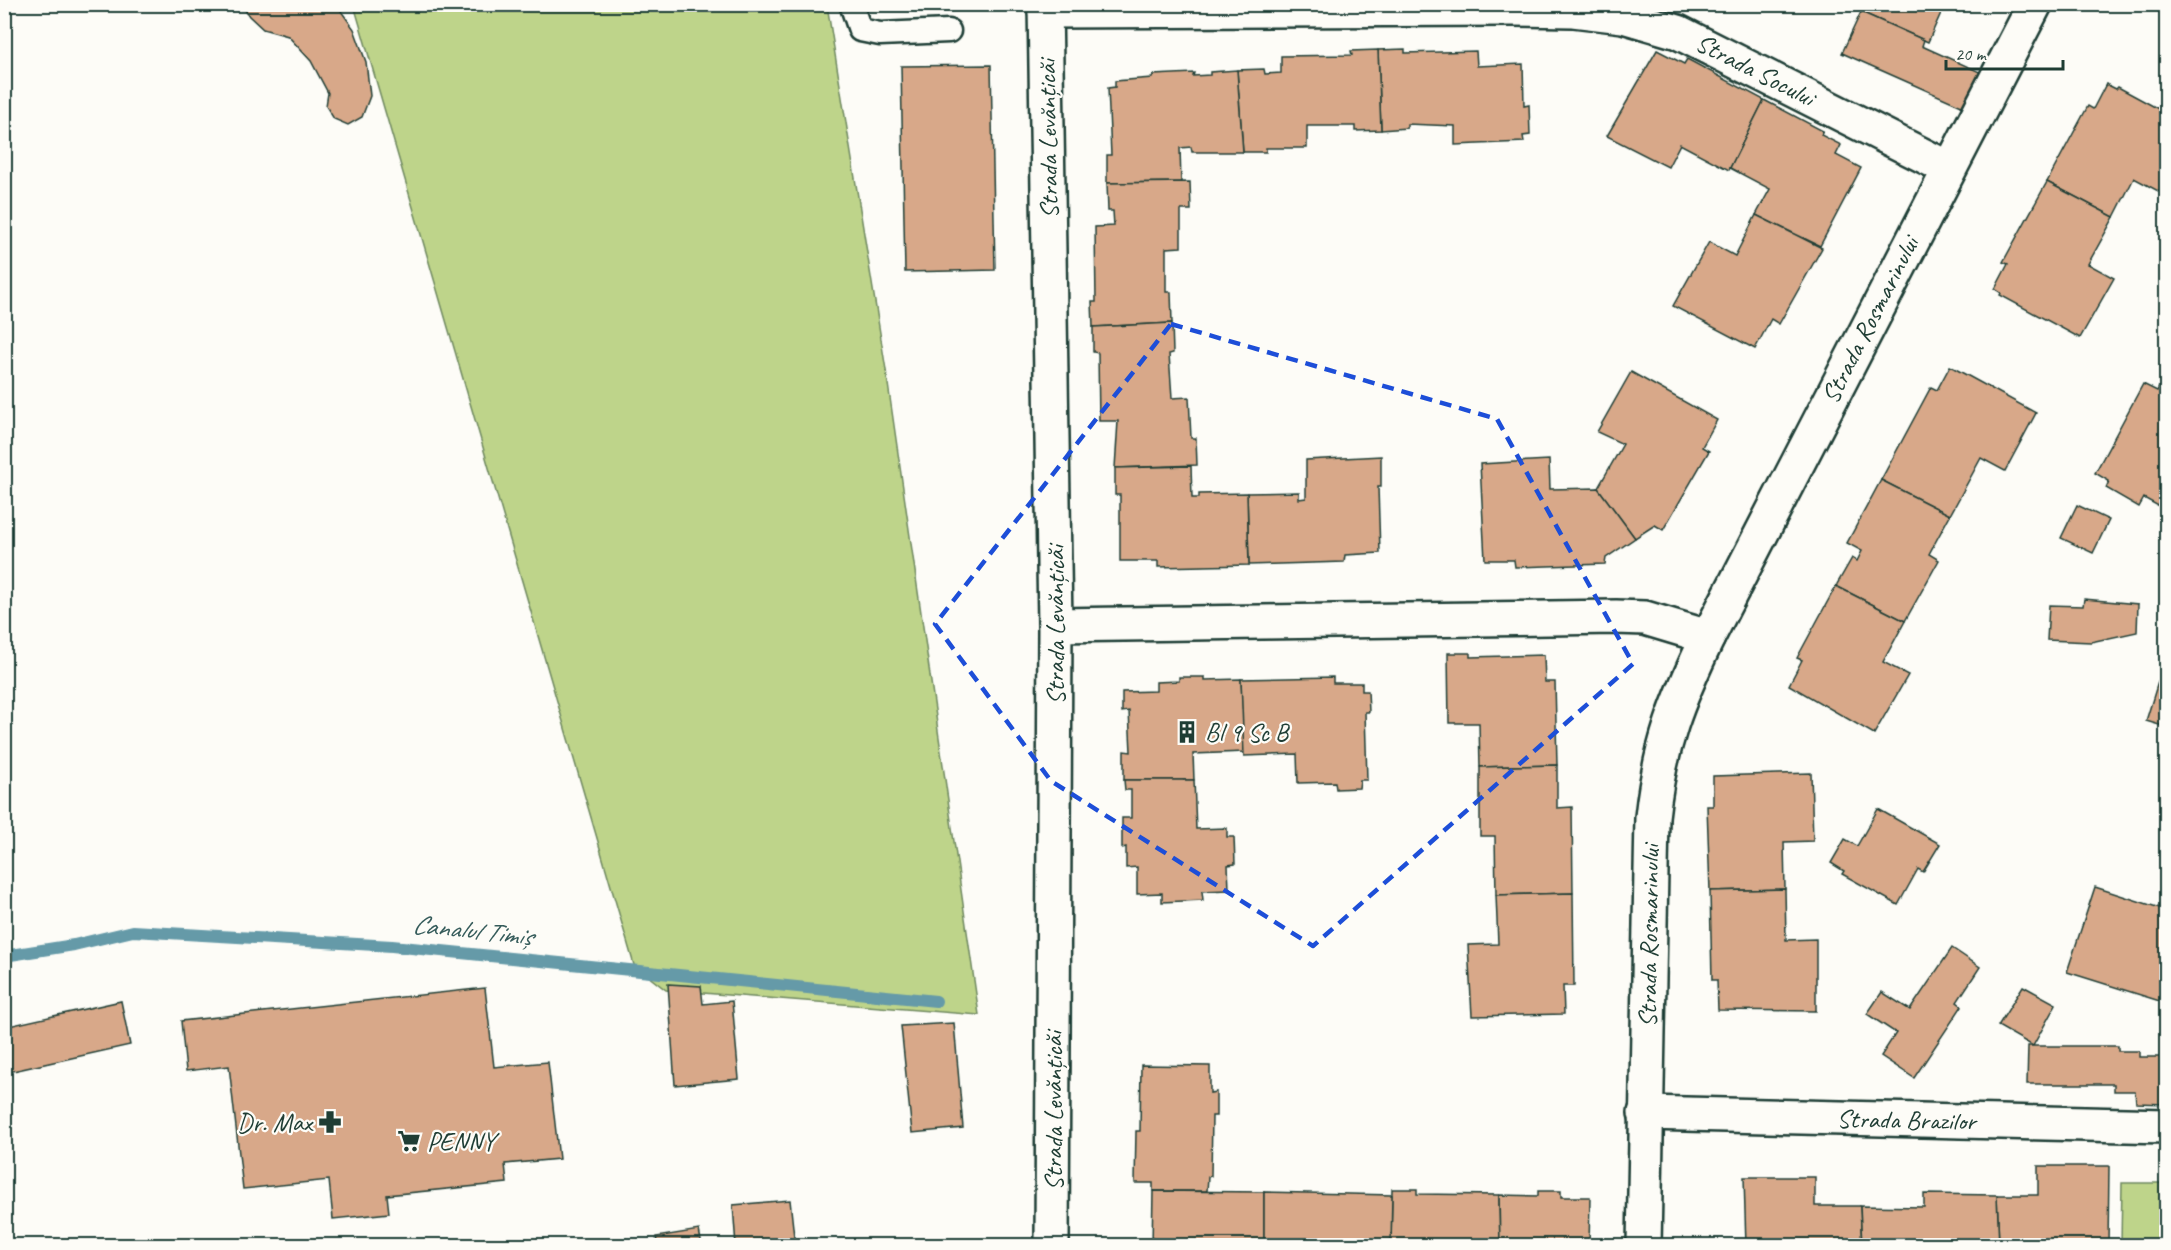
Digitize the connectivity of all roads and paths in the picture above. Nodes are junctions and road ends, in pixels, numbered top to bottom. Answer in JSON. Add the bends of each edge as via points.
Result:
{"nodes":[{"id":1,"x":851,"y":4,"type":"edge"},
{"id":2,"x":2034,"y":4,"type":"edge"},
{"id":3,"x":1045,"y":8,"type":"edge"},
{"id":4,"x":949,"y":32,"type":"dead end"},
{"id":5,"x":1948,"y":168,"type":"junction"},
{"id":6,"x":1055,"y":625,"type":"junction"},
{"id":7,"x":1708,"y":637,"type":"junction"},
{"id":8,"x":1645,"y":1113,"type":"junction"},
{"id":9,"x":2166,"y":1126,"type":"edge"},
{"id":10,"x":1052,"y":1245,"type":"edge"},
{"id":11,"x":1644,"y":1245,"type":"edge"}],
"edges":[{"from":1,"to":4,"type":"lane","via":[[860,30],[880,34]]},
{"from":2,"to":5,"type":"street","name":"Strada Rosmarinului"},
{"from":3,"to":5,"type":"street","name":"Strada Socului","via":[[1512,9],[1623,16],[1678,32]]},
{"from":3,"to":6,"type":"street","name":"Strada Levănțicăi"},
{"from":5,"to":7,"type":"street","name":"Strada Rosmarinului"},
{"from":6,"to":7,"type":"street","via":[[1645,618]]},
{"from":6,"to":10,"type":"street","name":"Strada Levănțicăi"},
{"from":7,"to":8,"type":"street","name":"Strada Rosmarinului","via":[[1668,728],[1657,768],[1652,817]]},
{"from":8,"to":9,"type":"street","name":"Strada Brazilor"},
{"from":8,"to":11,"type":"street","name":"Strada Rosmarinului"}]}
